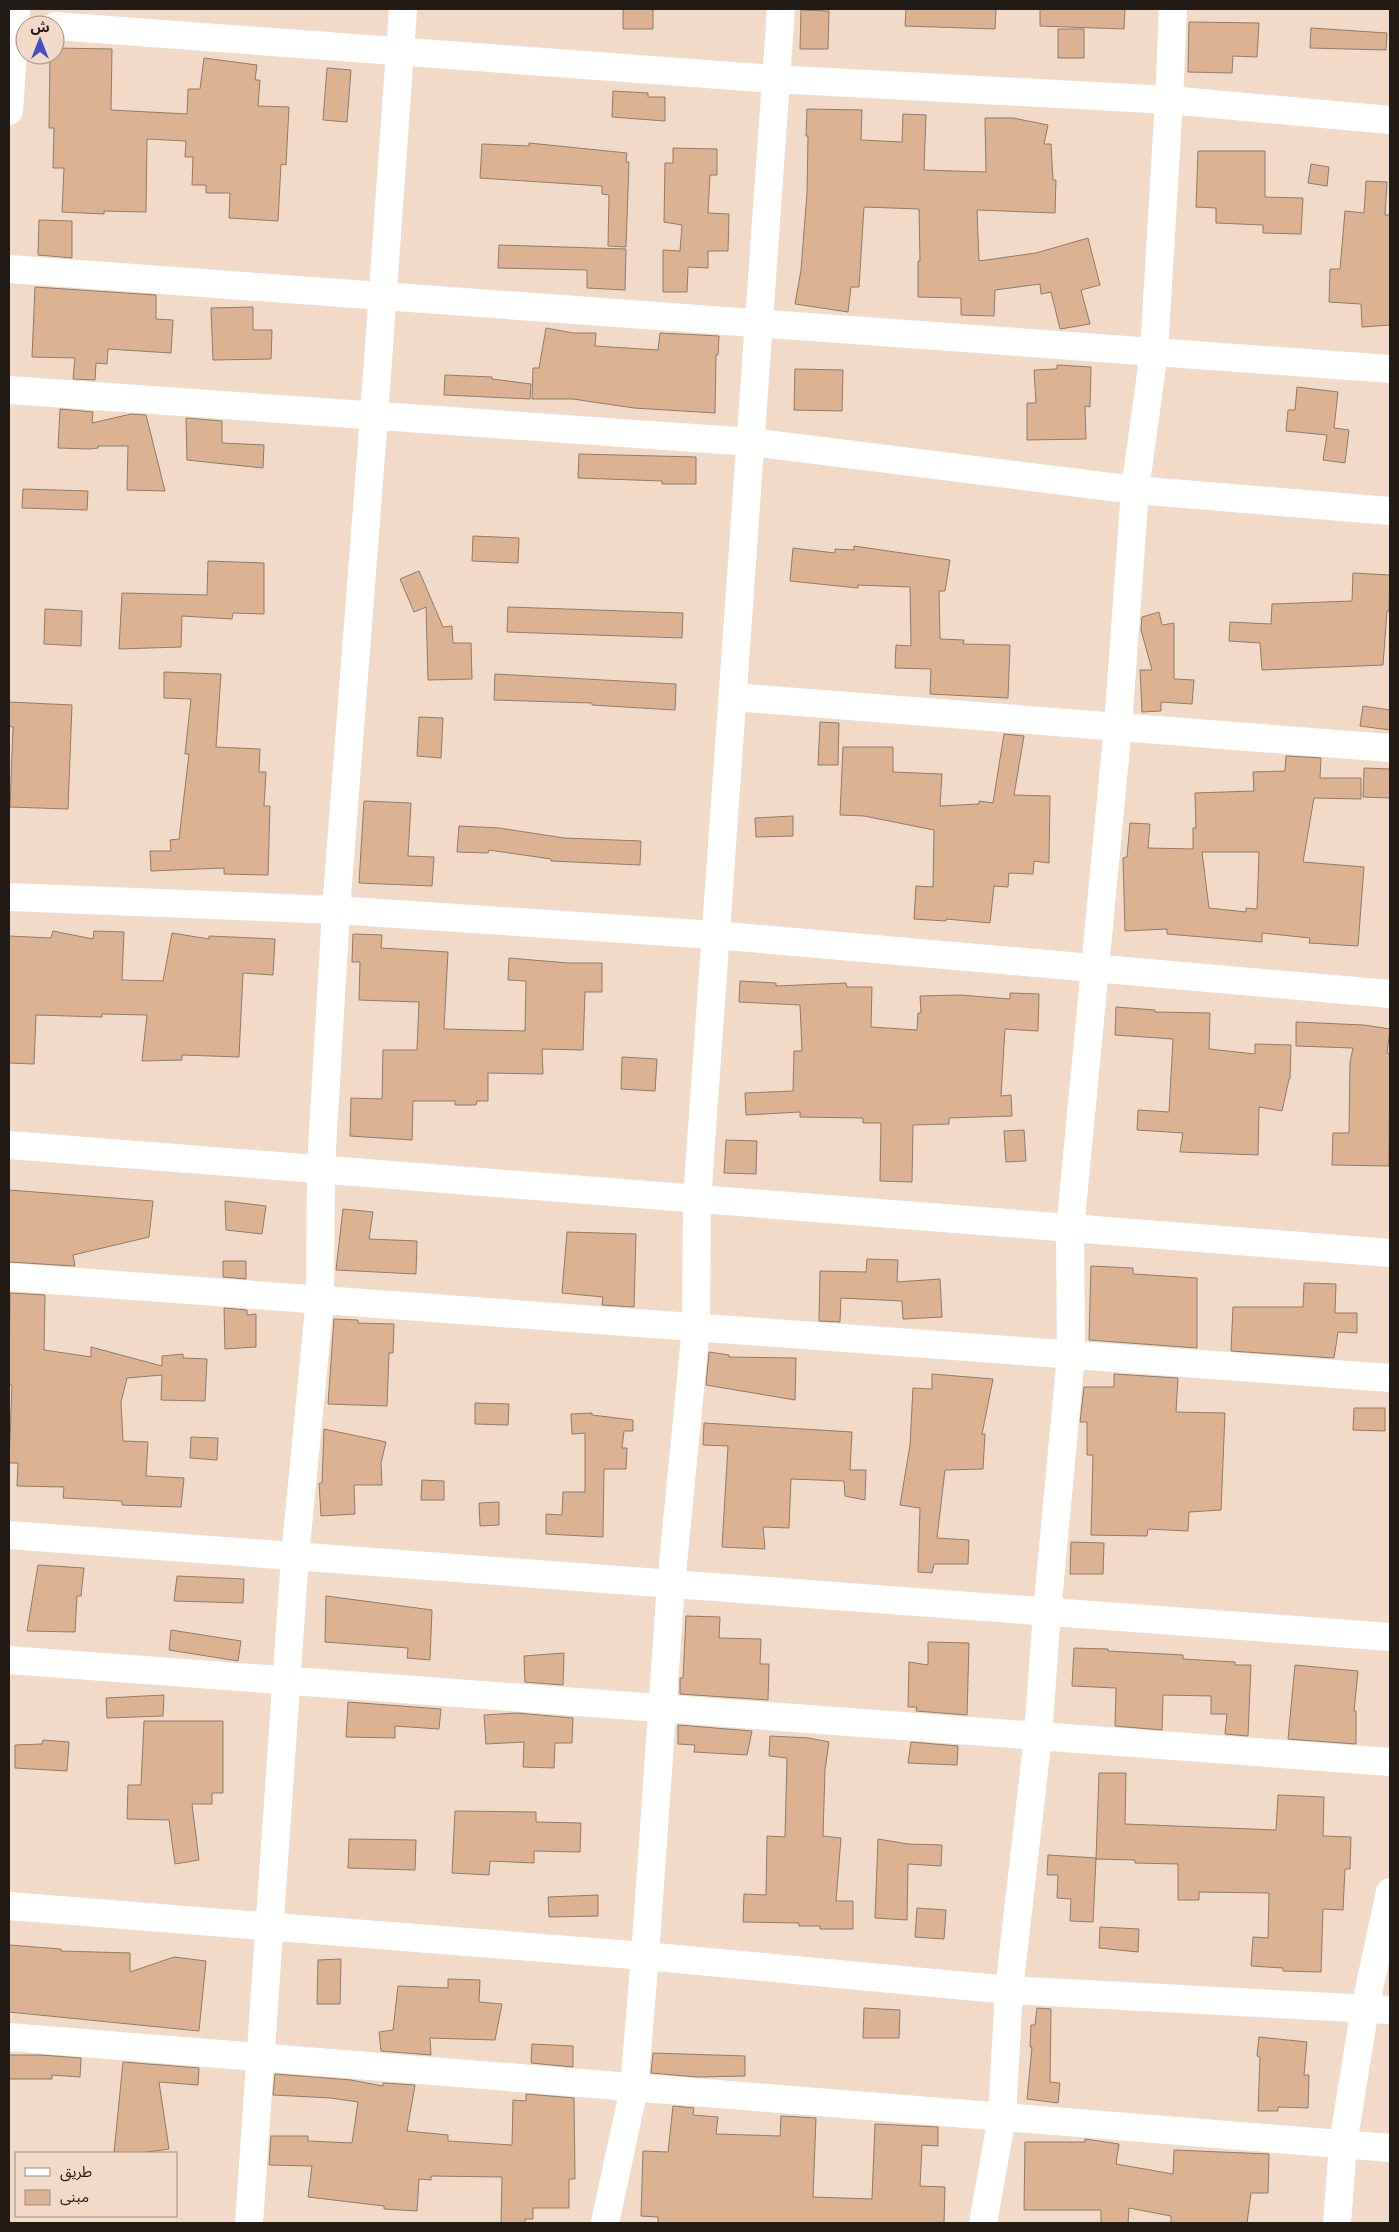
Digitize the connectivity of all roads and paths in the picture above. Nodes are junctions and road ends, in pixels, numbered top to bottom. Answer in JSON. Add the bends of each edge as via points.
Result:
{"nodes":[{"id":1,"x":403,"y":9,"type":"edge"},
{"id":2,"x":780,"y":9,"type":"edge"},
{"id":3,"x":1172,"y":9,"type":"edge"},
{"id":4,"x":65,"y":27,"type":"edge"},
{"id":5,"x":400,"y":52,"type":"junction"},
{"id":6,"x":15,"y":61,"type":"edge"},
{"id":7,"x":776,"y":79,"type":"junction"},
{"id":8,"x":1169,"y":100,"type":"junction"},
{"id":9,"x":9,"y":111,"type":"edge"},
{"id":10,"x":1390,"y":120,"type":"edge"},
{"id":11,"x":9,"y":269,"type":"edge"},
{"id":12,"x":383,"y":296,"type":"junction"},
{"id":13,"x":759,"y":324,"type":"junction"},
{"id":14,"x":1154,"y":352,"type":"junction"},
{"id":15,"x":1390,"y":369,"type":"edge"},
{"id":16,"x":9,"y":390,"type":"edge"},
{"id":17,"x":374,"y":417,"type":"junction"},
{"id":18,"x":750,"y":442,"type":"junction"},
{"id":19,"x":1136,"y":490,"type":"junction"},
{"id":20,"x":1390,"y":511,"type":"edge"},
{"id":21,"x":733,"y":697,"type":"junction"},
{"id":22,"x":1118,"y":726,"type":"junction"},
{"id":23,"x":1390,"y":748,"type":"edge"},
{"id":24,"x":9,"y":897,"type":"edge"},
{"id":25,"x":336,"y":910,"type":"junction"},
{"id":26,"x":715,"y":935,"type":"junction"},
{"id":27,"x":1096,"y":970,"type":"junction"},
{"id":28,"x":1390,"y":994,"type":"edge"},
{"id":29,"x":9,"y":1146,"type":"edge"},
{"id":30,"x":321,"y":1167,"type":"junction"},
{"id":31,"x":697,"y":1200,"type":"junction"},
{"id":32,"x":1070,"y":1230,"type":"junction"},
{"id":33,"x":1390,"y":1253,"type":"edge"},
{"id":34,"x":9,"y":1276,"type":"edge"},
{"id":35,"x":320,"y":1300,"type":"junction"},
{"id":36,"x":696,"y":1327,"type":"junction"},
{"id":37,"x":1071,"y":1355,"type":"junction"},
{"id":38,"x":1390,"y":1378,"type":"edge"},
{"id":39,"x":9,"y":1535,"type":"edge"},
{"id":40,"x":295,"y":1556,"type":"junction"},
{"id":41,"x":671,"y":1584,"type":"junction"},
{"id":42,"x":1046,"y":1612,"type":"junction"},
{"id":43,"x":1390,"y":1637,"type":"edge"},
{"id":44,"x":9,"y":1660,"type":"edge"},
{"id":45,"x":287,"y":1681,"type":"junction"},
{"id":46,"x":662,"y":1709,"type":"junction"},
{"id":47,"x":1038,"y":1736,"type":"junction"},
{"id":48,"x":1390,"y":1762,"type":"edge"},
{"id":49,"x":1390,"y":1892,"type":"edge"},
{"id":50,"x":9,"y":1906,"type":"edge"},
{"id":51,"x":270,"y":1925,"type":"junction"},
{"id":52,"x":645,"y":1956,"type":"junction"},
{"id":53,"x":1009,"y":1990,"type":"junction"},
{"id":54,"x":1378,"y":2009,"type":"edge"},
{"id":55,"x":9,"y":2037,"type":"edge"},
{"id":56,"x":261,"y":2058,"type":"junction"},
{"id":57,"x":634,"y":2088,"type":"junction"},
{"id":58,"x":1002,"y":2117,"type":"junction"},
{"id":59,"x":1343,"y":2144,"type":"junction"},
{"id":60,"x":1390,"y":2148,"type":"edge"},
{"id":61,"x":249,"y":2223,"type":"edge"},
{"id":62,"x":604,"y":2223,"type":"edge"},
{"id":63,"x":983,"y":2223,"type":"edge"},
{"id":64,"x":1337,"y":2223,"type":"edge"}],
"edges":[{"from":1,"to":5,"type":"street"},
{"from":2,"to":7,"type":"street"},
{"from":3,"to":8,"type":"street"},
{"from":4,"to":5,"type":"street"},
{"from":5,"to":7,"type":"street"},
{"from":5,"to":12,"type":"street"},
{"from":6,"to":9,"type":"street"},
{"from":7,"to":8,"type":"street"},
{"from":7,"to":13,"type":"street"},
{"from":8,"to":10,"type":"street"},
{"from":8,"to":14,"type":"street"},
{"from":11,"to":12,"type":"street"},
{"from":12,"to":13,"type":"street"},
{"from":12,"to":17,"type":"street"},
{"from":13,"to":14,"type":"street"},
{"from":13,"to":18,"type":"street"},
{"from":14,"to":15,"type":"street"},
{"from":14,"to":19,"type":"street"},
{"from":16,"to":17,"type":"street"},
{"from":17,"to":18,"type":"street"},
{"from":17,"to":25,"type":"street"},
{"from":18,"to":19,"type":"street"},
{"from":18,"to":21,"type":"street"},
{"from":19,"to":20,"type":"street"},
{"from":19,"to":22,"type":"street"},
{"from":21,"to":22,"type":"street"},
{"from":21,"to":26,"type":"street"},
{"from":22,"to":23,"type":"street"},
{"from":22,"to":27,"type":"street"},
{"from":24,"to":25,"type":"street"},
{"from":25,"to":26,"type":"street"},
{"from":25,"to":30,"type":"street"},
{"from":26,"to":27,"type":"street"},
{"from":26,"to":31,"type":"street"},
{"from":27,"to":28,"type":"street"},
{"from":27,"to":32,"type":"street"},
{"from":29,"to":30,"type":"street"},
{"from":30,"to":31,"type":"street"},
{"from":30,"to":35,"type":"street"},
{"from":31,"to":32,"type":"street"},
{"from":31,"to":36,"type":"street"},
{"from":32,"to":33,"type":"street"},
{"from":32,"to":37,"type":"street"},
{"from":34,"to":35,"type":"street"},
{"from":35,"to":36,"type":"street"},
{"from":35,"to":40,"type":"street"},
{"from":36,"to":37,"type":"street"},
{"from":36,"to":41,"type":"street"},
{"from":37,"to":38,"type":"street"},
{"from":37,"to":42,"type":"street"},
{"from":39,"to":40,"type":"street"},
{"from":40,"to":41,"type":"street"},
{"from":40,"to":45,"type":"street"},
{"from":41,"to":42,"type":"street"},
{"from":41,"to":46,"type":"street"},
{"from":42,"to":43,"type":"street"},
{"from":42,"to":47,"type":"street"},
{"from":44,"to":45,"type":"street"},
{"from":45,"to":46,"type":"street"},
{"from":45,"to":51,"type":"street"},
{"from":46,"to":47,"type":"street"},
{"from":46,"to":52,"type":"street"},
{"from":47,"to":48,"type":"street"},
{"from":47,"to":53,"type":"street"},
{"from":49,"to":54,"type":"street"},
{"from":50,"to":51,"type":"street"},
{"from":51,"to":52,"type":"street"},
{"from":51,"to":56,"type":"street"},
{"from":52,"to":53,"type":"street"},
{"from":52,"to":57,"type":"street"},
{"from":53,"to":54,"type":"street"},
{"from":53,"to":58,"type":"street"},
{"from":54,"to":59,"type":"street"},
{"from":55,"to":56,"type":"street"},
{"from":56,"to":57,"type":"street"},
{"from":56,"to":61,"type":"street"},
{"from":57,"to":58,"type":"street"},
{"from":57,"to":62,"type":"street"},
{"from":58,"to":59,"type":"street"},
{"from":58,"to":63,"type":"street"},
{"from":59,"to":60,"type":"street"},
{"from":59,"to":64,"type":"street"}]}
